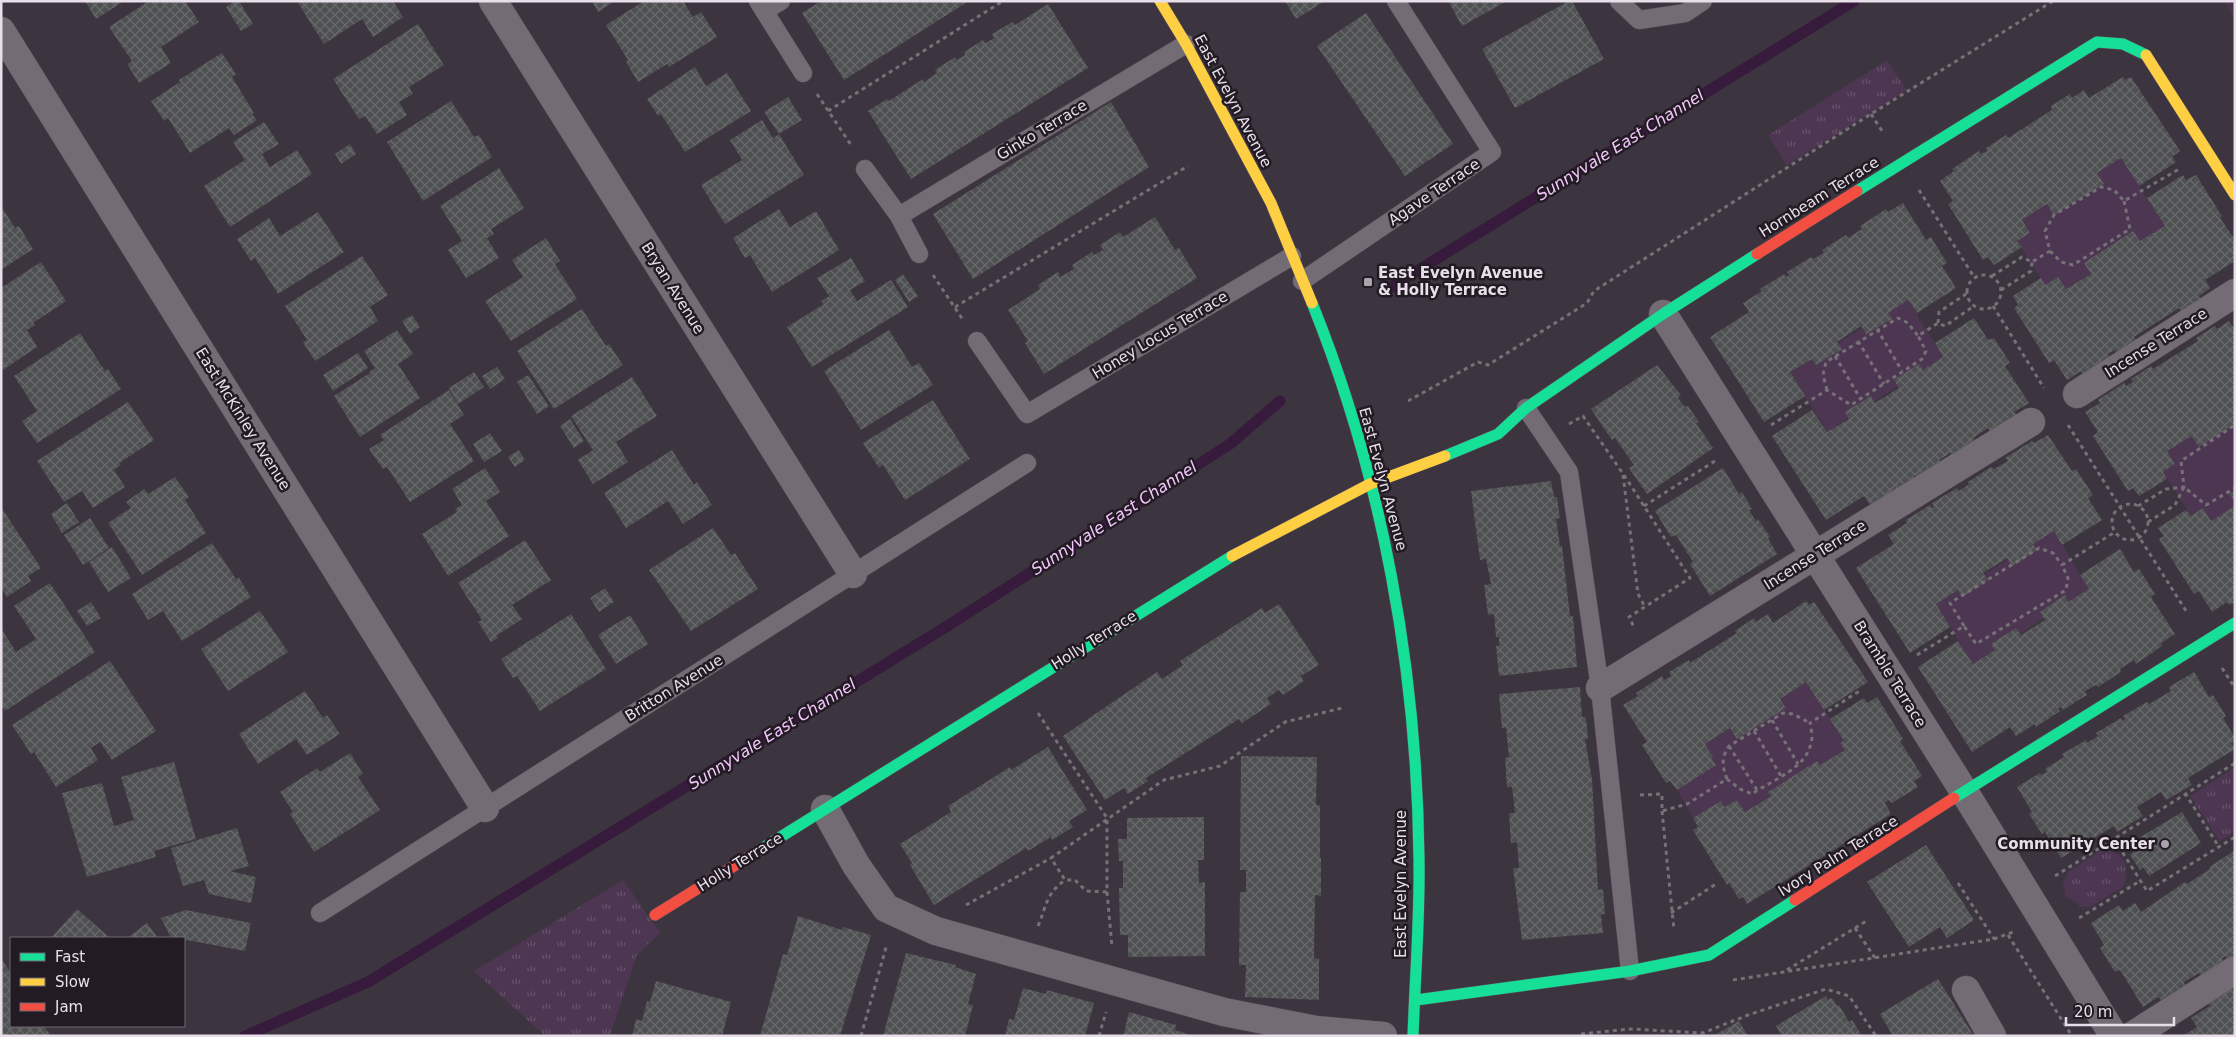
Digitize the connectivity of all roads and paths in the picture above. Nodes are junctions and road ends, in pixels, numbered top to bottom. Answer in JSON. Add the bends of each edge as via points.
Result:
{"nodes":[{"id":1,"x":492,"y":1,"type":"edge"},
{"id":2,"x":781,"y":1,"type":"edge"},
{"id":3,"x":1003,"y":1,"type":"edge"},
{"id":4,"x":1160,"y":1,"type":"edge"},
{"id":5,"x":1396,"y":1,"type":"edge"},
{"id":6,"x":1619,"y":1,"type":"edge"},
{"id":7,"x":1703,"y":1,"type":"edge"},
{"id":8,"x":2053,"y":1,"type":"edge"},
{"id":9,"x":761,"y":6,"type":"edge"},
{"id":10,"x":1,"y":30,"type":"edge"},
{"id":11,"x":1186,"y":44,"type":"junction"},
{"id":12,"x":803,"y":73,"type":"joint"},
{"id":13,"x":828,"y":110,"type":"junction"},
{"id":14,"x":1871,"y":114,"type":"junction"},
{"id":15,"x":2207,"y":152,"type":"junction"},
{"id":16,"x":1902,"y":162,"type":"junction"},
{"id":17,"x":1188,"y":166,"type":"dead end"},
{"id":18,"x":866,"y":168,"type":"joint"},
{"id":19,"x":2235,"y":196,"type":"edge"},
{"id":20,"x":2124,"y":201,"type":"junction"},
{"id":21,"x":899,"y":216,"type":"junction"},
{"id":22,"x":2050,"y":251,"type":"junction"},
{"id":23,"x":918,"y":254,"type":"joint"},
{"id":24,"x":1292,"y":256,"type":"junction"},
{"id":25,"x":2032,"y":262,"type":"junction"},
{"id":26,"x":1992,"y":276,"type":"junction"},
{"id":27,"x":1974,"y":277,"type":"junction"},
{"id":28,"x":1302,"y":280,"type":"junction"},
{"id":29,"x":2001,"y":290,"type":"junction"},
{"id":30,"x":2235,"y":293,"type":"edge"},
{"id":31,"x":1966,"y":294,"type":"junction"},
{"id":32,"x":1974,"y":306,"type":"junction"},
{"id":33,"x":1993,"y":306,"type":"junction"},
{"id":34,"x":955,"y":307,"type":"junction"},
{"id":35,"x":1663,"y":314,"type":"junction"},
{"id":36,"x":1938,"y":323,"type":"junction"},
{"id":37,"x":1877,"y":330,"type":"junction"},
{"id":38,"x":1918,"y":336,"type":"junction"},
{"id":39,"x":978,"y":341,"type":"joint"},
{"id":40,"x":1858,"y":341,"type":"junction"},
{"id":41,"x":1835,"y":356,"type":"junction"},
{"id":42,"x":1902,"y":371,"type":"junction"},
{"id":43,"x":1884,"y":384,"type":"junction"},
{"id":44,"x":1827,"y":390,"type":"junction"},
{"id":45,"x":2046,"y":390,"type":"dead end"},
{"id":46,"x":2077,"y":394,"type":"dead end"},
{"id":47,"x":1860,"y":398,"type":"junction"},
{"id":48,"x":1408,"y":401,"type":"dead end"},
{"id":49,"x":1526,"y":408,"type":"junction"},
{"id":50,"x":2031,"y":422,"type":"dead end"},
{"id":51,"x":2067,"y":423,"type":"dead end"},
{"id":52,"x":2235,"y":425,"type":"edge"},
{"id":53,"x":1744,"y":442,"type":"junction"},
{"id":54,"x":1027,"y":463,"type":"dead end"},
{"id":55,"x":1623,"y":474,"type":"dead end"},
{"id":56,"x":1370,"y":484,"type":"junction"},
{"id":57,"x":2184,"y":487,"type":"junction"},
{"id":58,"x":2235,"y":488,"type":"edge"},
{"id":59,"x":1644,"y":506,"type":"dead end"},
{"id":60,"x":2138,"y":506,"type":"junction"},
{"id":61,"x":2120,"y":507,"type":"junction"},
{"id":62,"x":2148,"y":522,"type":"junction"},
{"id":63,"x":2115,"y":532,"type":"junction"},
{"id":64,"x":2140,"y":538,"type":"junction"},
{"id":65,"x":1816,"y":555,"type":"junction"},
{"id":66,"x":2062,"y":565,"type":"junction"},
{"id":67,"x":853,"y":574,"type":"junction"},
{"id":68,"x":1645,"y":607,"type":"dead end"},
{"id":69,"x":2235,"y":623,"type":"edge"},
{"id":70,"x":1964,"y":626,"type":"junction"},
{"id":71,"x":2206,"y":642,"type":"junction"},
{"id":72,"x":1889,"y":672,"type":"junction"},
{"id":73,"x":1020,"y":686,"type":"junction"},
{"id":74,"x":1600,"y":688,"type":"junction"},
{"id":75,"x":2235,"y":688,"type":"edge"},
{"id":76,"x":1342,"y":708,"type":"dead end"},
{"id":77,"x":1772,"y":720,"type":"junction"},
{"id":78,"x":1810,"y":723,"type":"junction"},
{"id":79,"x":1754,"y":731,"type":"junction"},
{"id":80,"x":1729,"y":746,"type":"junction"},
{"id":81,"x":2235,"y":763,"type":"edge"},
{"id":82,"x":1799,"y":765,"type":"junction"},
{"id":83,"x":1781,"y":776,"type":"junction"},
{"id":84,"x":1727,"y":779,"type":"junction"},
{"id":85,"x":1757,"y":790,"type":"junction"},
{"id":86,"x":1965,"y":793,"type":"junction"},
{"id":87,"x":2185,"y":794,"type":"junction"},
{"id":88,"x":1612,"y":797,"type":"junction"},
{"id":89,"x":485,"y":808,"type":"junction"},
{"id":90,"x":825,"y":809,"type":"junction"},
{"id":91,"x":1662,"y":811,"type":"junction"},
{"id":92,"x":1107,"y":818,"type":"junction"},
{"id":93,"x":2235,"y":837,"type":"edge"},
{"id":94,"x":2114,"y":839,"type":"junction"},
{"id":95,"x":2219,"y":847,"type":"junction"},
{"id":96,"x":1051,"y":858,"type":"junction"},
{"id":97,"x":1065,"y":880,"type":"junction"},
{"id":98,"x":2140,"y":881,"type":"junction"},
{"id":99,"x":1958,"y":883,"type":"dead end"},
{"id":100,"x":1716,"y":884,"type":"dead end"},
{"id":101,"x":1107,"y":892,"type":"junction"},
{"id":102,"x":320,"y":913,"type":"dead end"},
{"id":103,"x":896,"y":913,"type":"junction"},
{"id":104,"x":1671,"y":913,"type":"junction"},
{"id":105,"x":654,"y":915,"type":"dead end"},
{"id":106,"x":2040,"y":916,"type":"junction"},
{"id":107,"x":1868,"y":920,"type":"dead end"},
{"id":108,"x":1856,"y":928,"type":"junction"},
{"id":109,"x":936,"y":931,"type":"junction"},
{"id":110,"x":2008,"y":935,"type":"junction"},
{"id":111,"x":1994,"y":939,"type":"junction"},
{"id":112,"x":1014,"y":952,"type":"junction"},
{"id":113,"x":1874,"y":958,"type":"junction"},
{"id":114,"x":1678,"y":962,"type":"junction"},
{"id":115,"x":2235,"y":970,"type":"edge"},
{"id":116,"x":1630,"y":971,"type":"junction"},
{"id":117,"x":1784,"y":971,"type":"junction"},
{"id":118,"x":1728,"y":980,"type":"dead end"},
{"id":119,"x":1115,"y":981,"type":"junction"},
{"id":120,"x":1966,"y":990,"type":"dead end"},
{"id":121,"x":1416,"y":1000,"type":"junction"},
{"id":122,"x":1581,"y":1034,"type":"dead end"},
{"id":123,"x":1672,"y":1034,"type":"edge"},
{"id":124,"x":861,"y":1036,"type":"edge"},
{"id":125,"x":1382,"y":1036,"type":"edge"},
{"id":126,"x":1413,"y":1036,"type":"edge"},
{"id":127,"x":1876,"y":1036,"type":"edge"},
{"id":128,"x":1992,"y":1036,"type":"edge"},
{"id":129,"x":2072,"y":1036,"type":"edge"},
{"id":130,"x":2114,"y":1036,"type":"edge"},
{"id":131,"x":2132,"y":1036,"type":"edge"}],
"edges":[{"from":1,"to":67,"type":"street","name":"Bryan Avenue"},
{"from":2,"to":9,"type":"lane"},
{"from":3,"to":13,"type":"path"},
{"from":4,"to":11,"type":"street","name":"East Evelyn Avenue"},
{"from":5,"to":28,"type":"lane","name":"Agave Terrace","via":[[1492,152]]},
{"from":6,"to":7,"type":"lane","via":[[1639,20],[1685,13]]},
{"from":8,"to":14,"type":"path"},
{"from":9,"to":12,"type":"lane"},
{"from":10,"to":89,"type":"street","name":"East McKinley Avenue"},
{"from":11,"to":21,"type":"lane","name":"Ginko Terrace"},
{"from":11,"to":24,"type":"street","name":"East Evelyn Avenue","via":[[1271,203]]},
{"from":12,"to":13,"type":"path"},
{"from":13,"to":18,"type":"path"},
{"from":14,"to":16,"type":"path"},
{"from":14,"to":48,"type":"path","via":[[1594,291],[1587,303],[1488,365],[1478,362]]},
{"from":15,"to":16,"type":"street","name":"Hornbeam Terrace","via":[[2146,55],[2116,41],[2097,42]]},
{"from":15,"to":19,"type":"street","name":"Hornbeam Terrace"},
{"from":15,"to":20,"type":"path"},
{"from":16,"to":27,"type":"path"},
{"from":16,"to":35,"type":"street","name":"Hornbeam Terrace"},
{"from":17,"to":34,"type":"path"},
{"from":18,"to":21,"type":"lane"},
{"from":20,"to":22,"type":"path","via":[[2114,190],[2101,188],[2054,215],[2045,231]]},
{"from":20,"to":22,"type":"path","via":[[2130,229],[2073,265],[2060,262]]},
{"from":21,"to":23,"type":"lane"},
{"from":22,"to":25,"type":"path"},
{"from":23,"to":34,"type":"path"},
{"from":24,"to":28,"type":"street","name":"East Evelyn Avenue"},
{"from":24,"to":39,"type":"lane","name":"Honey Locus Terrace","via":[[1027,414]]},
{"from":25,"to":26,"type":"path","via":[[2022,257]]},
{"from":25,"to":29,"type":"path","via":[[2031,271]]},
{"from":26,"to":27,"type":"path","via":[[1980,274]]},
{"from":26,"to":29,"type":"path"},
{"from":27,"to":31,"type":"path","via":[[1967,284]]},
{"from":28,"to":56,"type":"street","name":"East Evelyn Avenue","via":[[1335,360]]},
{"from":29,"to":33,"type":"path"},
{"from":30,"to":46,"type":"street","name":"Incense Terrace"},
{"from":31,"to":32,"type":"path"},
{"from":31,"to":36,"type":"path","via":[[1938,312]]},
{"from":32,"to":33,"type":"path","via":[[1983,309]]},
{"from":32,"to":36,"type":"path","via":[[1944,326]]},
{"from":33,"to":45,"type":"path"},
{"from":34,"to":39,"type":"path"},
{"from":35,"to":49,"type":"street","name":"Hornbeam Terrace"},
{"from":35,"to":53,"type":"street","name":"Bramble Terrace"},
{"from":36,"to":38,"type":"path"},
{"from":37,"to":38,"type":"path","via":[[1898,318],[1908,322]]},
{"from":37,"to":40,"type":"path"},
{"from":37,"to":42,"type":"path"},
{"from":38,"to":42,"type":"path","via":[[1926,350],[1922,359]]},
{"from":40,"to":41,"type":"path"},
{"from":40,"to":43,"type":"path"},
{"from":41,"to":44,"type":"path","via":[[1826,362],[1823,375]]},
{"from":41,"to":47,"type":"path"},
{"from":42,"to":43,"type":"path"},
{"from":43,"to":47,"type":"path"},
{"from":44,"to":47,"type":"path","via":[[1851,405]]},
{"from":44,"to":53,"type":"path"},
{"from":49,"to":56,"type":"street","name":"Hornbeam Terrace","via":[[1498,434]]},
{"from":49,"to":74,"type":"lane","via":[[1570,472]]},
{"from":50,"to":65,"type":"street","name":"Incense Terrace"},
{"from":51,"to":61,"type":"path"},
{"from":52,"to":57,"type":"path","via":[[2181,461]]},
{"from":53,"to":59,"type":"path"},
{"from":53,"to":65,"type":"street","name":"Bramble Terrace"},
{"from":54,"to":67,"type":"lane","name":"Britton Avenue"},
{"from":55,"to":68,"type":"path","via":[[1638,594]]},
{"from":56,"to":73,"type":"street","name":"Holly Terrace","via":[[1226,559]]},
{"from":56,"to":121,"type":"street","name":"East Evelyn Avenue","via":[[1384,533],[1407,668],[1418,828]]},
{"from":57,"to":58,"type":"path","via":[[2206,505]]},
{"from":57,"to":60,"type":"path","via":[[2166,489]]},
{"from":57,"to":62,"type":"path","via":[[2175,506]]},
{"from":60,"to":61,"type":"path"},
{"from":60,"to":62,"type":"path"},
{"from":61,"to":63,"type":"path","via":[[2113,516]]},
{"from":61,"to":64,"type":"path"},
{"from":62,"to":64,"type":"path"},
{"from":63,"to":64,"type":"path","via":[[2128,540]]},
{"from":63,"to":66,"type":"path"},
{"from":64,"to":71,"type":"path"},
{"from":65,"to":72,"type":"street","name":"Bramble Terrace"},
{"from":65,"to":74,"type":"street","name":"Incense Terrace"},
{"from":66,"to":70,"type":"path","via":[[2068,578],[2066,590],[1976,644]]},
{"from":66,"to":70,"type":"path","via":[[2054,553],[2039,548],[1992,575],[1950,603]]},
{"from":67,"to":89,"type":"lane","name":"Britton Avenue"},
{"from":69,"to":71,"type":"street","name":"Ivory Palm Terrace"},
{"from":70,"to":72,"type":"path"},
{"from":71,"to":75,"type":"path"},
{"from":71,"to":86,"type":"street","name":"Ivory Palm Terrace"},
{"from":72,"to":78,"type":"path"},
{"from":72,"to":86,"type":"street","name":"Bramble Terrace"},
{"from":73,"to":90,"type":"street","name":"Holly Terrace"},
{"from":73,"to":92,"type":"path"},
{"from":74,"to":88,"type":"lane"},
{"from":76,"to":92,"type":"path","via":[[1285,722],[1220,766],[1164,780]]},
{"from":77,"to":78,"type":"path","via":[[1784,713]]},
{"from":77,"to":79,"type":"path"},
{"from":77,"to":82,"type":"path"},
{"from":78,"to":82,"type":"path","via":[[1812,741],[1808,755]]},
{"from":79,"to":80,"type":"path"},
{"from":79,"to":83,"type":"path"},
{"from":80,"to":84,"type":"path","via":[[1722,764]]},
{"from":80,"to":85,"type":"path"},
{"from":81,"to":87,"type":"path"},
{"from":82,"to":83,"type":"path"},
{"from":83,"to":85,"type":"path"},
{"from":84,"to":85,"type":"path","via":[[1752,794]]},
{"from":84,"to":91,"type":"path","via":[[1687,804]]},
{"from":86,"to":106,"type":"street","name":"Bramble Terrace"},
{"from":86,"to":114,"type":"street","name":"Ivory Palm Terrace","via":[[1709,955]]},
{"from":87,"to":94,"type":"path"},
{"from":87,"to":95,"type":"path"},
{"from":88,"to":91,"type":"path","via":[[1662,794]]},
{"from":88,"to":116,"type":"lane"},
{"from":89,"to":102,"type":"lane","name":"Britton Avenue"},
{"from":90,"to":103,"type":"street","via":[[861,872],[886,908]]},
{"from":90,"to":105,"type":"street","name":"Holly Terrace"},
{"from":91,"to":104,"type":"path"},
{"from":92,"to":96,"type":"path"},
{"from":92,"to":101,"type":"path"},
{"from":93,"to":95,"type":"path"},
{"from":94,"to":98,"type":"path"},
{"from":94,"to":106,"type":"path","via":[[2051,878]]},
{"from":95,"to":98,"type":"path","via":[[2147,891]]},
{"from":96,"to":97,"type":"path"},
{"from":96,"to":109,"type":"path","via":[[962,906]]},
{"from":97,"to":101,"type":"path","via":[[1075,880],[1086,890]]},
{"from":97,"to":112,"type":"path","via":[[1047,898],[1035,932]]},
{"from":98,"to":106,"type":"path","via":[[2077,919]]},
{"from":99,"to":111,"type":"path"},
{"from":100,"to":104,"type":"path"},
{"from":101,"to":119,"type":"path"},
{"from":103,"to":109,"type":"street"},
{"from":103,"to":124,"type":"path"},
{"from":104,"to":114,"type":"path"},
{"from":106,"to":110,"type":"path"},
{"from":106,"to":130,"type":"street","name":"Bramble Terrace"},
{"from":107,"to":108,"type":"path"},
{"from":108,"to":113,"type":"path"},
{"from":108,"to":117,"type":"path"},
{"from":109,"to":112,"type":"street"},
{"from":110,"to":111,"type":"path"},
{"from":110,"to":129,"type":"path"},
{"from":111,"to":113,"type":"path"},
{"from":112,"to":119,"type":"street"},
{"from":113,"to":117,"type":"path"},
{"from":114,"to":116,"type":"street","name":"Ivory Palm Terrace"},
{"from":115,"to":131,"type":"street"},
{"from":116,"to":121,"type":"street","name":"Ivory Palm Terrace"},
{"from":117,"to":118,"type":"path"},
{"from":119,"to":125,"type":"street","via":[[1224,1012],[1316,1030]]},
{"from":120,"to":128,"type":"street"},
{"from":121,"to":126,"type":"street","name":"East Evelyn Avenue"},
{"from":122,"to":123,"type":"path","via":[[1630,1030]]},
{"from":123,"to":127,"type":"path","via":[[1703,1033],[1826,989],[1849,996]]}]}
